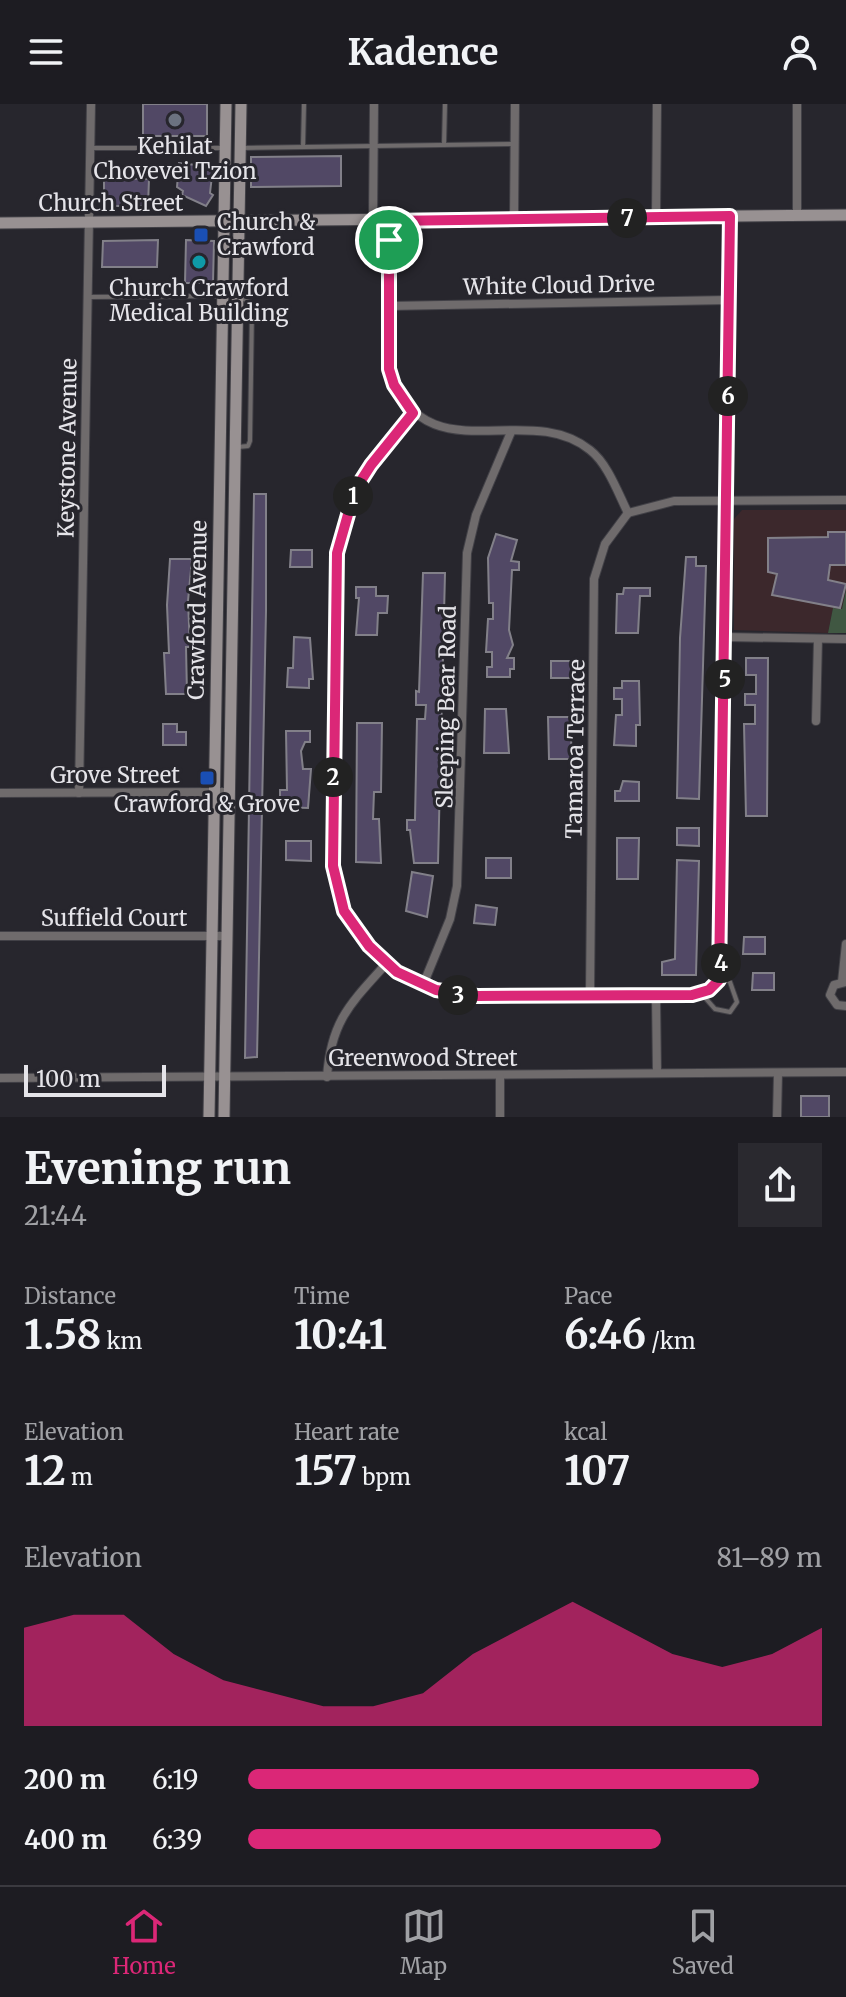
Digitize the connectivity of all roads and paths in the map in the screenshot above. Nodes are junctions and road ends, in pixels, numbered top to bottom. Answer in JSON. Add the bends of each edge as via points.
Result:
{"nodes":[{"id":1,"x":91,"y":104,"type":"edge"},
{"id":2,"x":226,"y":104,"type":"edge"},
{"id":3,"x":241,"y":104,"type":"edge"},
{"id":4,"x":304,"y":104,"type":"edge"},
{"id":5,"x":374,"y":104,"type":"edge"},
{"id":6,"x":445,"y":104,"type":"edge"},
{"id":7,"x":515,"y":104,"type":"edge"},
{"id":8,"x":657,"y":104,"type":"edge"},
{"id":9,"x":797,"y":104,"type":"edge"},
{"id":10,"x":514,"y":144,"type":"junction"},
{"id":11,"x":444,"y":145,"type":"junction"},
{"id":12,"x":373,"y":146,"type":"junction"},
{"id":13,"x":303,"y":147,"type":"junction"},
{"id":14,"x":90,"y":148,"type":"junction"},
{"id":15,"x":225,"y":148,"type":"junction"},
{"id":16,"x":240,"y":148,"type":"junction"},
{"id":17,"x":797,"y":215,"type":"junction"},
{"id":18,"x":846,"y":215,"type":"edge"},
{"id":19,"x":730,"y":216,"type":"junction"},
{"id":20,"x":656,"y":217,"type":"junction"},
{"id":21,"x":514,"y":219,"type":"junction"},
{"id":22,"x":373,"y":221,"type":"junction"},
{"id":23,"x":389,"y":221,"type":"junction"},
{"id":24,"x":0,"y":223,"type":"edge"},
{"id":25,"x":90,"y":223,"type":"junction"},
{"id":26,"x":223,"y":223,"type":"junction"},
{"id":27,"x":239,"y":223,"type":"junction"},
{"id":28,"x":222,"y":296,"type":"junction"},
{"id":29,"x":88,"y":297,"type":"junction"},
{"id":30,"x":728,"y":300,"type":"junction"},
{"id":31,"x":389,"y":306,"type":"junction"},
{"id":32,"x":413,"y":413,"type":"junction"},
{"id":33,"x":511,"y":432,"type":"junction"},
{"id":34,"x":846,"y":500,"type":"edge"},
{"id":35,"x":727,"y":501,"type":"junction"},
{"id":36,"x":219,"y":509,"type":"junction"},
{"id":37,"x":234,"y":509,"type":"junction"},
{"id":38,"x":628,"y":513,"type":"junction"},
{"id":39,"x":725,"y":637,"type":"junction"},
{"id":40,"x":818,"y":639,"type":"junction"},
{"id":41,"x":845,"y":639,"type":"edge"},
{"id":42,"x":816,"y":721,"type":"dead end"},
{"id":43,"x":214,"y":792,"type":"junction"},
{"id":44,"x":229,"y":792,"type":"junction"},
{"id":45,"x":0,"y":793,"type":"edge"},
{"id":46,"x":79,"y":793,"type":"junction"},
{"id":47,"x":0,"y":936,"type":"edge"},
{"id":48,"x":212,"y":936,"type":"junction"},
{"id":49,"x":227,"y":936,"type":"junction"},
{"id":50,"x":846,"y":944,"type":"edge"},
{"id":51,"x":386,"y":964,"type":"junction"},
{"id":52,"x":721,"y":973,"type":"junction"},
{"id":53,"x":844,"y":982,"type":"edge"},
{"id":54,"x":423,"y":985,"type":"junction"},
{"id":55,"x":701,"y":993,"type":"junction"},
{"id":56,"x":590,"y":995,"type":"junction"},
{"id":57,"x":656,"y":996,"type":"junction"},
{"id":58,"x":846,"y":1006,"type":"edge"},
{"id":59,"x":846,"y":1072,"type":"edge"},
{"id":60,"x":657,"y":1073,"type":"junction"},
{"id":61,"x":778,"y":1073,"type":"junction"},
{"id":62,"x":210,"y":1076,"type":"junction"},
{"id":63,"x":225,"y":1076,"type":"junction"},
{"id":64,"x":327,"y":1077,"type":"junction"},
{"id":65,"x":500,"y":1077,"type":"junction"},
{"id":66,"x":0,"y":1078,"type":"edge"},
{"id":67,"x":209,"y":1117,"type":"edge"},
{"id":68,"x":224,"y":1117,"type":"edge"},
{"id":69,"x":500,"y":1117,"type":"edge"},
{"id":70,"x":777,"y":1117,"type":"edge"}],
"edges":[{"from":1,"to":14,"type":"street","name":"Keystone Avenue"},
{"from":2,"to":15,"type":"main road","name":"Crawford Avenue"},
{"from":3,"to":16,"type":"main road","name":"Crawford Avenue"},
{"from":4,"to":13,"type":"lane"},
{"from":5,"to":12,"type":"street"},
{"from":6,"to":11,"type":"lane"},
{"from":7,"to":10,"type":"street"},
{"from":8,"to":20,"type":"street"},
{"from":9,"to":17,"type":"street"},
{"from":10,"to":11,"type":"lane"},
{"from":10,"to":21,"type":"street"},
{"from":11,"to":12,"type":"lane"},
{"from":12,"to":13,"type":"lane"},
{"from":12,"to":22,"type":"street"},
{"from":13,"to":16,"type":"lane"},
{"from":14,"to":15,"type":"lane"},
{"from":14,"to":25,"type":"street","name":"Keystone Avenue"},
{"from":15,"to":26,"type":"main road","name":"Crawford Avenue"},
{"from":16,"to":27,"type":"main road","name":"Crawford Avenue"},
{"from":17,"to":18,"type":"main road","name":"Church Street"},
{"from":17,"to":19,"type":"main road","name":"Church Street"},
{"from":19,"to":20,"type":"main road","name":"Church Street"},
{"from":19,"to":30,"type":"street"},
{"from":20,"to":21,"type":"main road","name":"Church Street"},
{"from":21,"to":23,"type":"main road","name":"Church Street"},
{"from":22,"to":23,"type":"main road","name":"Church Street"},
{"from":22,"to":27,"type":"main road","name":"Church Street"},
{"from":23,"to":31,"type":"street"},
{"from":24,"to":25,"type":"main road","name":"Church Street"},
{"from":25,"to":26,"type":"main road","name":"Church Street"},
{"from":25,"to":29,"type":"street","name":"Keystone Avenue"},
{"from":26,"to":27,"type":"main road","name":"Church Street"},
{"from":26,"to":28,"type":"main road","name":"Crawford Avenue"},
{"from":27,"to":37,"type":"main road","name":"Crawford Avenue"},
{"from":28,"to":29,"type":"lane"},
{"from":28,"to":36,"type":"main road","name":"Crawford Avenue"},
{"from":29,"to":46,"type":"street","name":"Keystone Avenue"},
{"from":30,"to":31,"type":"street","name":"White Cloud Drive"},
{"from":30,"to":35,"type":"street"},
{"from":31,"to":32,"type":"street","via":[[389,369]]},
{"from":32,"to":33,"type":"street","via":[[457,431]]},
{"from":32,"to":51,"type":"street","via":[[355,490],[337,553],[333,866],[344,911]]},
{"from":33,"to":38,"type":"street","via":[[544,431],[579,441],[605,468]]},
{"from":33,"to":54,"type":"street","name":"Sleeping Bear Road","via":[[476,515],[467,553],[457,886],[450,919]]},
{"from":34,"to":35,"type":"street"},
{"from":35,"to":38,"type":"street","via":[[674,501]]},
{"from":35,"to":39,"type":"street"},
{"from":36,"to":37,"type":"street"},
{"from":36,"to":43,"type":"main road","name":"Crawford Avenue"},
{"from":37,"to":44,"type":"main road","name":"Crawford Avenue"},
{"from":38,"to":56,"type":"street","name":"Tamaroa Terrace","via":[[605,544],[594,579]]},
{"from":39,"to":40,"type":"street"},
{"from":39,"to":52,"type":"street"},
{"from":40,"to":41,"type":"street"},
{"from":40,"to":42,"type":"street"},
{"from":43,"to":44,"type":"street","name":"Grove Street"},
{"from":43,"to":46,"type":"street","name":"Grove Street"},
{"from":43,"to":48,"type":"main road","name":"Crawford Avenue"},
{"from":44,"to":49,"type":"main road","name":"Crawford Avenue"},
{"from":45,"to":46,"type":"street","name":"Grove Street"},
{"from":47,"to":48,"type":"street","name":"Suffield Court"},
{"from":48,"to":49,"type":"street","name":"Suffield Court"},
{"from":48,"to":62,"type":"main road","name":"Crawford Avenue"},
{"from":49,"to":63,"type":"main road","name":"Crawford Avenue"},
{"from":50,"to":53,"type":"street"},
{"from":51,"to":54,"type":"street"},
{"from":51,"to":64,"type":"street","via":[[336,1024]]},
{"from":52,"to":55,"type":"street","via":[[715,986]]},
{"from":52,"to":55,"type":"lane","via":[[736,993],[735,1007],[715,1009]]},
{"from":53,"to":58,"type":"street","via":[[834,985],[830,995],[837,1005]]},
{"from":54,"to":56,"type":"street","via":[[463,996]]},
{"from":55,"to":57,"type":"street"},
{"from":56,"to":57,"type":"street"},
{"from":57,"to":60,"type":"street"},
{"from":59,"to":61,"type":"street","name":"Greenwood Street"},
{"from":60,"to":61,"type":"street","name":"Greenwood Street"},
{"from":60,"to":65,"type":"street","name":"Greenwood Street"},
{"from":61,"to":70,"type":"street"},
{"from":62,"to":63,"type":"street","name":"Greenwood Street"},
{"from":62,"to":66,"type":"street","name":"Greenwood Street"},
{"from":62,"to":67,"type":"main road","name":"Crawford Avenue"},
{"from":63,"to":64,"type":"street","name":"Greenwood Street"},
{"from":63,"to":68,"type":"main road","name":"Crawford Avenue"},
{"from":64,"to":65,"type":"street","name":"Greenwood Street"},
{"from":65,"to":69,"type":"street"}]}
